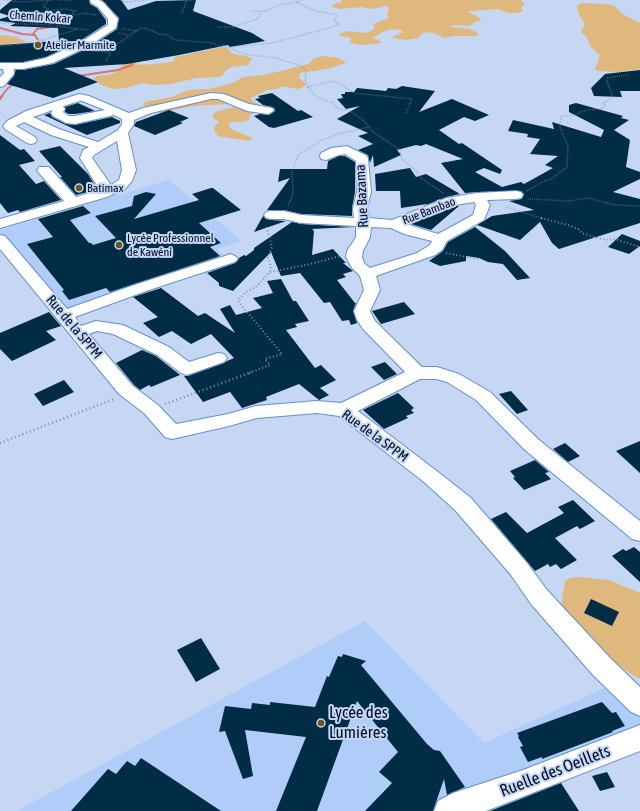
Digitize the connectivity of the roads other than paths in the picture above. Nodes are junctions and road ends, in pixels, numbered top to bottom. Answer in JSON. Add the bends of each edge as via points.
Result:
{"nodes":[{"id":1,"x":94,"y":0,"type":"edge"},
{"id":2,"x":12,"y":67,"type":"edge"},
{"id":3,"x":0,"y":84,"type":"edge"},
{"id":4,"x":54,"y":106,"type":"junction"},
{"id":5,"x":268,"y":110,"type":"dead end"},
{"id":6,"x":116,"y":111,"type":"junction"},
{"id":7,"x":24,"y":117,"type":"junction"},
{"id":8,"x":128,"y":118,"type":"junction"},
{"id":9,"x":60,"y":133,"type":"junction"},
{"id":10,"x":122,"y":133,"type":"junction"},
{"id":11,"x":98,"y":146,"type":"junction"},
{"id":12,"x":326,"y":156,"type":"dead end"},
{"id":13,"x":44,"y":170,"type":"dead end"},
{"id":14,"x":102,"y":194,"type":"junction"},
{"id":15,"x":516,"y":195,"type":"road end"},
{"id":16,"x":478,"y":198,"type":"junction"},
{"id":17,"x":73,"y":202,"type":"junction"},
{"id":18,"x":271,"y":216,"type":"road end"},
{"id":19,"x":363,"y":222,"type":"junction"},
{"id":20,"x":2,"y":224,"type":"edge"},
{"id":21,"x":394,"y":224,"type":"junction"},
{"id":22,"x":436,"y":245,"type":"junction"},
{"id":23,"x":230,"y":259,"type":"dead end"},
{"id":24,"x":367,"y":274,"type":"junction"},
{"id":25,"x":64,"y":316,"type":"junction"},
{"id":26,"x":77,"y":333,"type":"junction"},
{"id":27,"x":218,"y":358,"type":"dead end"},
{"id":28,"x":417,"y":373,"type":"junction"},
{"id":29,"x":344,"y":410,"type":"junction"},
{"id":30,"x":640,"y":533,"type":"edge"},
{"id":31,"x":640,"y":704,"type":"edge"},
{"id":32,"x":640,"y":738,"type":"edge"},
{"id":33,"x":448,"y":811,"type":"edge"}],
"edges":[{"from":1,"to":2,"type":"street","via":[[101,5],[111,24],[79,47],[49,61]]},
{"from":2,"to":3,"type":"street"},
{"from":4,"to":6,"type":"street","via":[[79,97]]},
{"from":4,"to":6,"type":"street","via":[[59,109],[57,113],[66,119],[75,120]]},
{"from":4,"to":7,"type":"street"},
{"from":5,"to":8,"type":"street","via":[[247,107],[220,96],[211,96],[147,110]]},
{"from":6,"to":8,"type":"street"},
{"from":7,"to":9,"type":"street"},
{"from":7,"to":9,"type":"street","via":[[10,126],[34,144]]},
{"from":8,"to":10,"type":"street","via":[[128,124]]},
{"from":9,"to":11,"type":"street"},
{"from":10,"to":11,"type":"street"},
{"from":10,"to":14,"type":"street","via":[[129,170],[120,186]]},
{"from":11,"to":14,"type":"street","via":[[88,153],[86,158],[106,187]]},
{"from":12,"to":19,"type":"street","name":"Rue Bazama","via":[[336,151],[347,150],[362,159],[364,192],[360,208]]},
{"from":13,"to":17,"type":"street"},
{"from":14,"to":17,"type":"street"},
{"from":15,"to":16,"type":"street","name":"Rue Bambao"},
{"from":16,"to":21,"type":"street","name":"Rue Bambao","via":[[452,201]]},
{"from":16,"to":22,"type":"street","via":[[483,205],[479,217]]},
{"from":17,"to":20,"type":"street"},
{"from":18,"to":19,"type":"street","name":"Rue Bambao"},
{"from":19,"to":21,"type":"street","name":"Rue Bambao"},
{"from":19,"to":24,"type":"street","name":"Rue Bazama","via":[[363,237],[354,257],[357,265]]},
{"from":20,"to":25,"type":"street","name":"Rue de la SPPM"},
{"from":21,"to":22,"type":"street"},
{"from":22,"to":24,"type":"street","via":[[422,256]]},
{"from":23,"to":25,"type":"street"},
{"from":24,"to":28,"type":"street","via":[[372,290],[362,311],[365,320]]},
{"from":25,"to":26,"type":"street","name":"Rue de la SPPM"},
{"from":26,"to":27,"type":"street","via":[[96,326],[117,329],[163,351],[187,369]]},
{"from":26,"to":29,"type":"street","name":"Rue de la SPPM","via":[[130,393],[151,409],[172,432],[256,412],[317,407]]},
{"from":28,"to":29,"type":"street"},
{"from":28,"to":30,"type":"street","via":[[437,373],[453,378],[483,396],[532,445]]},
{"from":29,"to":31,"type":"street","name":"Rue de la SPPM","via":[[463,504],[519,569],[539,597],[602,667]]},
{"from":32,"to":33,"type":"street","name":"Ruelle des Oeillets","via":[[523,784],[463,803]]}]}
